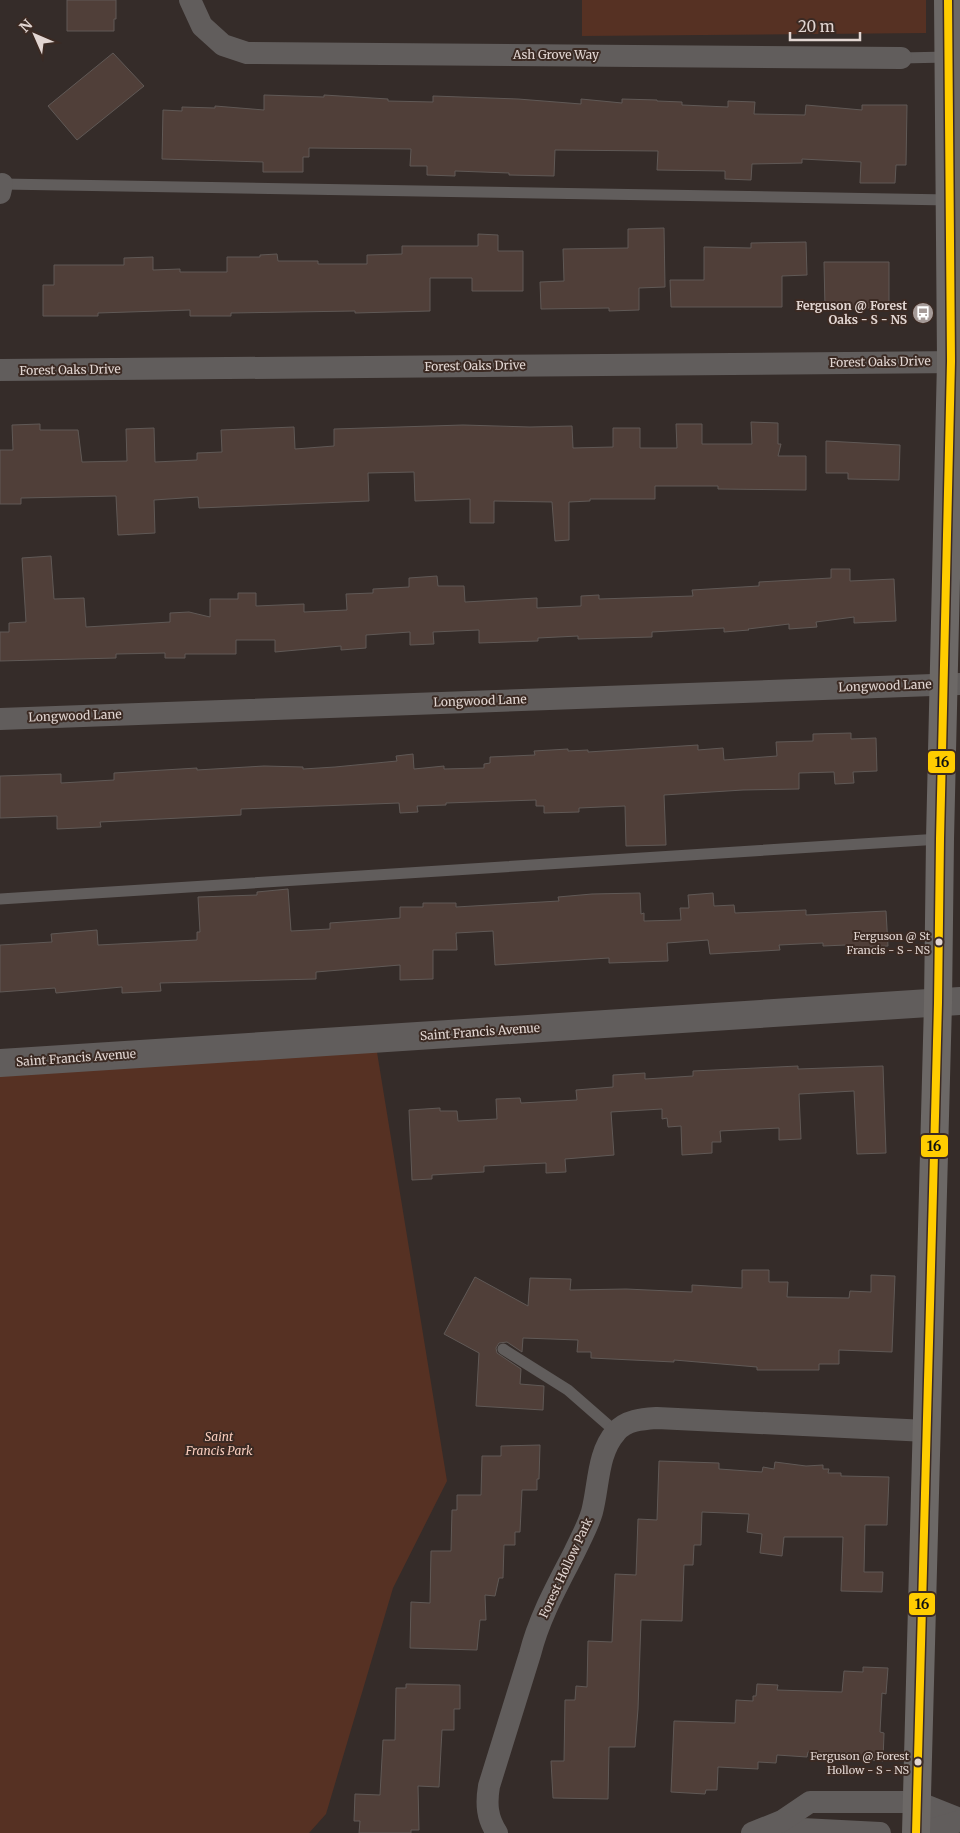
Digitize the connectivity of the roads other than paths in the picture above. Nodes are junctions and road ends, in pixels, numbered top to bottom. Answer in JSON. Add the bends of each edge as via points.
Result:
{"nodes":[{"id":1,"x":190,"y":0,"type":"edge"},
{"id":2,"x":948,"y":0,"type":"edge"},
{"id":3,"x":948,"y":57,"type":"junction"},
{"id":4,"x":901,"y":58,"type":"joint"},
{"id":5,"x":1,"y":189,"type":"edge"},
{"id":6,"x":950,"y":200,"type":"junction"},
{"id":7,"x":955,"y":239,"type":"edge"},
{"id":8,"x":955,"y":361,"type":"edge"},
{"id":9,"x":0,"y":370,"type":"edge"},
{"id":10,"x":952,"y":684,"type":"edge"},
{"id":11,"x":0,"y":719,"type":"edge"},
{"id":12,"x":940,"y":839,"type":"junction"},
{"id":13,"x":0,"y":899,"type":"edge"},
{"id":14,"x":949,"y":1002,"type":"edge"},
{"id":15,"x":0,"y":1063,"type":"edge"},
{"id":16,"x":503,"y":1349,"type":"dead end"},
{"id":17,"x":927,"y":1431,"type":"junction"},
{"id":18,"x":616,"y":1432,"type":"junction"},
{"id":19,"x":917,"y":1802,"type":"junction"},
{"id":20,"x":960,"y":1820,"type":"edge"},
{"id":21,"x":782,"y":1821,"type":"junction"},
{"id":22,"x":497,"y":1833,"type":"edge"},
{"id":23,"x":752,"y":1833,"type":"edge"},
{"id":24,"x":880,"y":1833,"type":"edge"},
{"id":25,"x":916,"y":1833,"type":"edge"},
{"id":26,"x":920,"y":1833,"type":"edge"}],
"edges":[{"from":1,"to":4,"type":"street","name":"Ash Grove Way","via":[[202,26],[223,45],[247,53]]},
{"from":2,"to":3,"type":"main road"},
{"from":3,"to":4,"type":"lane","name":"Ash Grove Way"},
{"from":3,"to":6,"type":"main road"},
{"from":5,"to":6,"type":"lane"},
{"from":6,"to":7,"type":"main road"},
{"from":7,"to":8,"type":"main road"},
{"from":8,"to":9,"type":"street","name":"Forest Oaks Drive"},
{"from":8,"to":10,"type":"main road"},
{"from":10,"to":11,"type":"street","name":"Longwood Lane"},
{"from":10,"to":12,"type":"main road"},
{"from":12,"to":13,"type":"lane"},
{"from":12,"to":14,"type":"main road"},
{"from":14,"to":15,"type":"street","name":"Saint Francis Avenue"},
{"from":14,"to":17,"type":"main road"},
{"from":16,"to":18,"type":"lane","via":[[568,1390]]},
{"from":17,"to":18,"type":"street","via":[[658,1418],[627,1423]]},
{"from":17,"to":19,"type":"main road"},
{"from":18,"to":22,"type":"street","name":"Forest Hollow Park","via":[[607,1447],[584,1533],[535,1635],[489,1786],[488,1812]]},
{"from":19,"to":20,"type":"street"},
{"from":19,"to":21,"type":"street","via":[[810,1802]]},
{"from":19,"to":25,"type":"main road"},
{"from":20,"to":26,"type":"street"},
{"from":21,"to":23,"type":"street"},
{"from":21,"to":24,"type":"street","via":[[802,1829]]}]}
